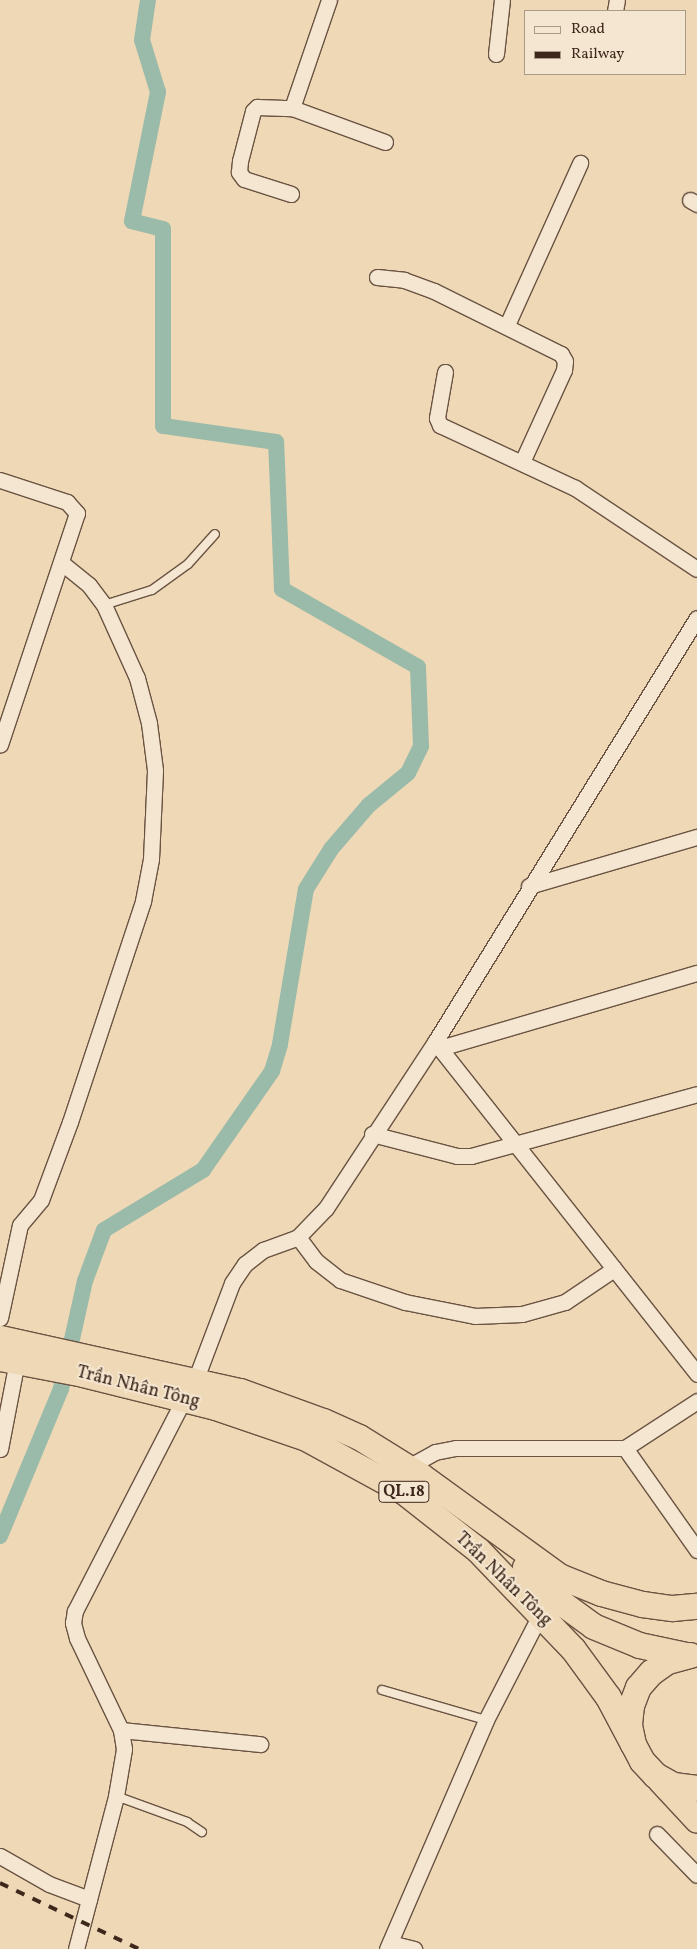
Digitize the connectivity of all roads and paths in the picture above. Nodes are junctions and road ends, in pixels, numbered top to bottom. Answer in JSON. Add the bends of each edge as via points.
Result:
{"nodes":[{"id":1,"x":328,"y":0,"type":"edge"},
{"id":2,"x":502,"y":0,"type":"edge"},
{"id":3,"x":496,"y":54,"type":"dead end"},
{"id":4,"x":292,"y":108,"type":"junction"},
{"id":5,"x":385,"y":142,"type":"dead end"},
{"id":6,"x":580,"y":163,"type":"dead end"},
{"id":7,"x":291,"y":194,"type":"dead end"},
{"id":8,"x":377,"y":277,"type":"dead end"},
{"id":9,"x":508,"y":325,"type":"junction"},
{"id":10,"x":445,"y":372,"type":"dead end"},
{"id":11,"x":522,"y":462,"type":"junction"},
{"id":12,"x":0,"y":480,"type":"edge"},
{"id":13,"x":215,"y":534,"type":"dead end"},
{"id":14,"x":62,"y":563,"type":"junction"},
{"id":15,"x":697,"y":569,"type":"edge"},
{"id":16,"x":104,"y":605,"type":"junction"},
{"id":17,"x":697,"y":618,"type":"edge"},
{"id":18,"x":0,"y":745,"type":"edge"},
{"id":19,"x":697,"y":837,"type":"edge"},
{"id":20,"x":529,"y":886,"type":"junction"},
{"id":21,"x":697,"y":973,"type":"edge"},
{"id":22,"x":438,"y":1045,"type":"junction"},
{"id":23,"x":697,"y":1094,"type":"edge"},
{"id":24,"x":372,"y":1134,"type":"junction"},
{"id":25,"x":516,"y":1144,"type":"junction"},
{"id":26,"x":298,"y":1237,"type":"junction"},
{"id":27,"x":614,"y":1269,"type":"junction"},
{"id":28,"x":0,"y":1318,"type":"edge"},
{"id":29,"x":0,"y":1338,"type":"edge"},
{"id":30,"x":52,"y":1358,"type":"junction"},
{"id":31,"x":8,"y":1360,"type":"edge"},
{"id":32,"x":697,"y":1374,"type":"edge"},
{"id":33,"x":189,"y":1390,"type":"junction"},
{"id":34,"x":697,"y":1401,"type":"edge"},
{"id":35,"x":625,"y":1448,"type":"junction"},
{"id":36,"x":0,"y":1449,"type":"edge"},
{"id":37,"x":408,"y":1467,"type":"junction"},
{"id":38,"x":469,"y":1510,"type":"junction"},
{"id":39,"x":697,"y":1550,"type":"edge"},
{"id":40,"x":697,"y":1606,"type":"edge"},
{"id":41,"x":540,"y":1615,"type":"junction"},
{"id":42,"x":692,"y":1655,"type":"edge"},
{"id":43,"x":382,"y":1690,"type":"dead end"},
{"id":44,"x":486,"y":1720,"type":"junction"},
{"id":45,"x":121,"y":1730,"type":"junction"},
{"id":46,"x":260,"y":1744,"type":"dead end"},
{"id":47,"x":633,"y":1744,"type":"junction"},
{"id":48,"x":655,"y":1775,"type":"junction"},
{"id":49,"x":697,"y":1788,"type":"edge"},
{"id":50,"x":116,"y":1796,"type":"junction"},
{"id":51,"x":697,"y":1820,"type":"edge"},
{"id":52,"x":202,"y":1832,"type":"dead end"},
{"id":53,"x":657,"y":1834,"type":"dead end"},
{"id":54,"x":0,"y":1856,"type":"edge"},
{"id":55,"x":697,"y":1875,"type":"edge"},
{"id":56,"x":89,"y":1899,"type":"junction"},
{"id":57,"x":389,"y":1946,"type":"edge"},
{"id":58,"x":76,"y":1949,"type":"edge"},
{"id":59,"x":414,"y":1949,"type":"edge"}],
"edges":[{"from":1,"to":4,"type":"street"},
{"from":2,"to":3,"type":"street"},
{"from":4,"to":5,"type":"street"},
{"from":4,"to":7,"type":"street","via":[[286,110],[265,105],[253,112],[239,172],[244,178]]},
{"from":6,"to":9,"type":"street"},
{"from":8,"to":9,"type":"street","via":[[404,280]]},
{"from":9,"to":11,"type":"street","via":[[552,348],[565,361],[564,370]]},
{"from":10,"to":11,"type":"street","via":[[437,418],[440,425]]},
{"from":11,"to":15,"type":"street","via":[[575,488]]},
{"from":12,"to":14,"type":"street","via":[[74,506],[77,513]]},
{"from":13,"to":16,"type":"lane","via":[[188,564],[152,590]]},
{"from":14,"to":16,"type":"street","via":[[90,585]]},
{"from":14,"to":18,"type":"street"},
{"from":16,"to":28,"type":"street","via":[[137,678],[149,723],[155,770],[151,859],[144,901],[70,1122],[41,1200],[20,1225]]},
{"from":17,"to":20,"type":"street"},
{"from":19,"to":20,"type":"street"},
{"from":20,"to":22,"type":"street"},
{"from":21,"to":22,"type":"street"},
{"from":22,"to":24,"type":"street"},
{"from":22,"to":25,"type":"street"},
{"from":23,"to":25,"type":"street"},
{"from":24,"to":25,"type":"street","via":[[456,1156],[487,1154]]},
{"from":24,"to":26,"type":"street","via":[[326,1208]]},
{"from":25,"to":27,"type":"street"},
{"from":26,"to":27,"type":"street","via":[[316,1262],[340,1280],[405,1302],[475,1316],[522,1314],[565,1302]]},
{"from":26,"to":33,"type":"street","via":[[263,1250],[245,1264],[232,1283]]},
{"from":27,"to":32,"type":"street"},
{"from":29,"to":30,"type":"highway","number":"QL.18"},
{"from":30,"to":31,"type":"highway","number":"QL.18"},
{"from":30,"to":33,"type":"highway","name":"Trần Nhân Tông","number":"QL.18"},
{"from":31,"to":36,"type":"street"},
{"from":33,"to":37,"type":"highway","name":"Trần Nhân Tông","number":"QL.18","via":[[240,1391],[359,1437]]},
{"from":33,"to":41,"type":"highway","name":"Trần Nhân Tông","number":"QL.18","via":[[306,1438],[403,1491],[478,1550]]},
{"from":33,"to":45,"type":"street","via":[[75,1610],[73,1623],[77,1638]]},
{"from":34,"to":35,"type":"street"},
{"from":35,"to":37,"type":"street","via":[[456,1448],[435,1452]]},
{"from":35,"to":39,"type":"street"},
{"from":37,"to":38,"type":"highway","name":"Trần Nhân Tông","number":"QL.18"},
{"from":38,"to":40,"type":"highway","name":"Trần Nhân Tông","via":[[569,1581],[642,1604],[672,1608]]},
{"from":38,"to":42,"type":"highway","name":"Trần Nhân Tông","via":[[562,1604],[593,1626],[639,1645]]},
{"from":41,"to":44,"type":"street"},
{"from":41,"to":47,"type":"highway","name":"Trần Nhân Tông","number":"QL.18","via":[[573,1650],[608,1697]]},
{"from":42,"to":47,"type":"highway","via":[[667,1661],[638,1687],[631,1705],[629,1725]]},
{"from":43,"to":44,"type":"lane"},
{"from":44,"to":57,"type":"street"},
{"from":45,"to":46,"type":"street"},
{"from":45,"to":50,"type":"street","via":[[124,1749]]},
{"from":47,"to":48,"type":"highway","name":"Trần Nhân Tông"},
{"from":48,"to":49,"type":"highway","via":[[673,1785]]},
{"from":48,"to":51,"type":"highway","name":"Trần Nhân Tông"},
{"from":50,"to":52,"type":"lane","via":[[187,1822]]},
{"from":50,"to":56,"type":"street"},
{"from":53,"to":55,"type":"street"},
{"from":54,"to":56,"type":"street","via":[[49,1884]]},
{"from":56,"to":58,"type":"street"},
{"from":57,"to":59,"type":"street"}]}
